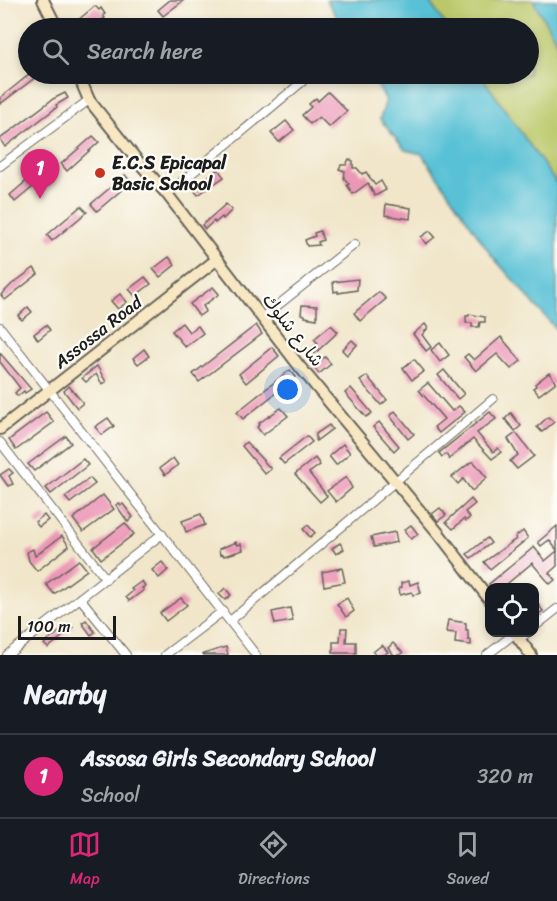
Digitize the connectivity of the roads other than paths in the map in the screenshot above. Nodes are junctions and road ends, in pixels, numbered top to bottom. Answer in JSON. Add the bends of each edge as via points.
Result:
{"nodes":[{"id":1,"x":43,"y":0,"type":"edge"},
{"id":2,"x":52,"y":18,"type":"edge"},
{"id":3,"x":82,"y":84,"type":"edge"},
{"id":4,"x":300,"y":84,"type":"edge"},
{"id":5,"x":89,"y":100,"type":"junction"},
{"id":6,"x":0,"y":166,"type":"edge"},
{"id":7,"x":167,"y":194,"type":"junction"},
{"id":8,"x":355,"y":244,"type":"dead end"},
{"id":9,"x":216,"y":260,"type":"junction"},
{"id":10,"x":263,"y":317,"type":"junction"},
{"id":11,"x":0,"y":327,"type":"edge"},
{"id":12,"x":50,"y":390,"type":"junction"},
{"id":13,"x":493,"y":399,"type":"dead end"},
{"id":14,"x":0,"y":429,"type":"edge"},
{"id":15,"x":0,"y":442,"type":"edge"},
{"id":16,"x":394,"y":482,"type":"junction"},
{"id":17,"x":162,"y":534,"type":"junction"},
{"id":18,"x":106,"y":579,"type":"junction"},
{"id":19,"x":485,"y":595,"type":"edge"},
{"id":20,"x":80,"y":598,"type":"junction"},
{"id":21,"x":557,"y":609,"type":"edge"},
{"id":22,"x":223,"y":611,"type":"junction"},
{"id":23,"x":230,"y":621,"type":"junction"},
{"id":24,"x":539,"y":623,"type":"edge"},
{"id":25,"x":514,"y":637,"type":"edge"},
{"id":26,"x":521,"y":637,"type":"edge"},
{"id":27,"x":7,"y":655,"type":"edge"},
{"id":28,"x":126,"y":655,"type":"edge"},
{"id":29,"x":165,"y":655,"type":"edge"},
{"id":30,"x":256,"y":655,"type":"edge"},
{"id":31,"x":487,"y":655,"type":"edge"},
{"id":32,"x":531,"y":655,"type":"edge"}],
"edges":[{"from":1,"to":2,"type":"street"},
{"from":3,"to":5,"type":"street","name":"شارع شلوك"},
{"from":4,"to":7,"type":"street"},
{"from":5,"to":6,"type":"street"},
{"from":5,"to":7,"type":"street","name":"شارع شلوك"},
{"from":7,"to":9,"type":"street","name":"شارع شلوك"},
{"from":8,"to":10,"type":"street"},
{"from":9,"to":10,"type":"street","name":"شارع شلوك"},
{"from":9,"to":12,"type":"street","name":"Assossa Road"},
{"from":10,"to":16,"type":"street","name":"شارع شلوك"},
{"from":11,"to":12,"type":"street"},
{"from":12,"to":14,"type":"street","name":"Assossa Road"},
{"from":12,"to":17,"type":"street"},
{"from":13,"to":16,"type":"street"},
{"from":15,"to":18,"type":"street"},
{"from":16,"to":19,"type":"street","name":"شارع شلوك"},
{"from":16,"to":23,"type":"street"},
{"from":17,"to":18,"type":"street"},
{"from":17,"to":22,"type":"street"},
{"from":18,"to":20,"type":"street"},
{"from":20,"to":27,"type":"street"},
{"from":20,"to":28,"type":"street"},
{"from":21,"to":24,"type":"street"},
{"from":22,"to":23,"type":"street"},
{"from":22,"to":29,"type":"street"},
{"from":23,"to":30,"type":"street"},
{"from":25,"to":31,"type":"street"},
{"from":26,"to":32,"type":"street"}]}
